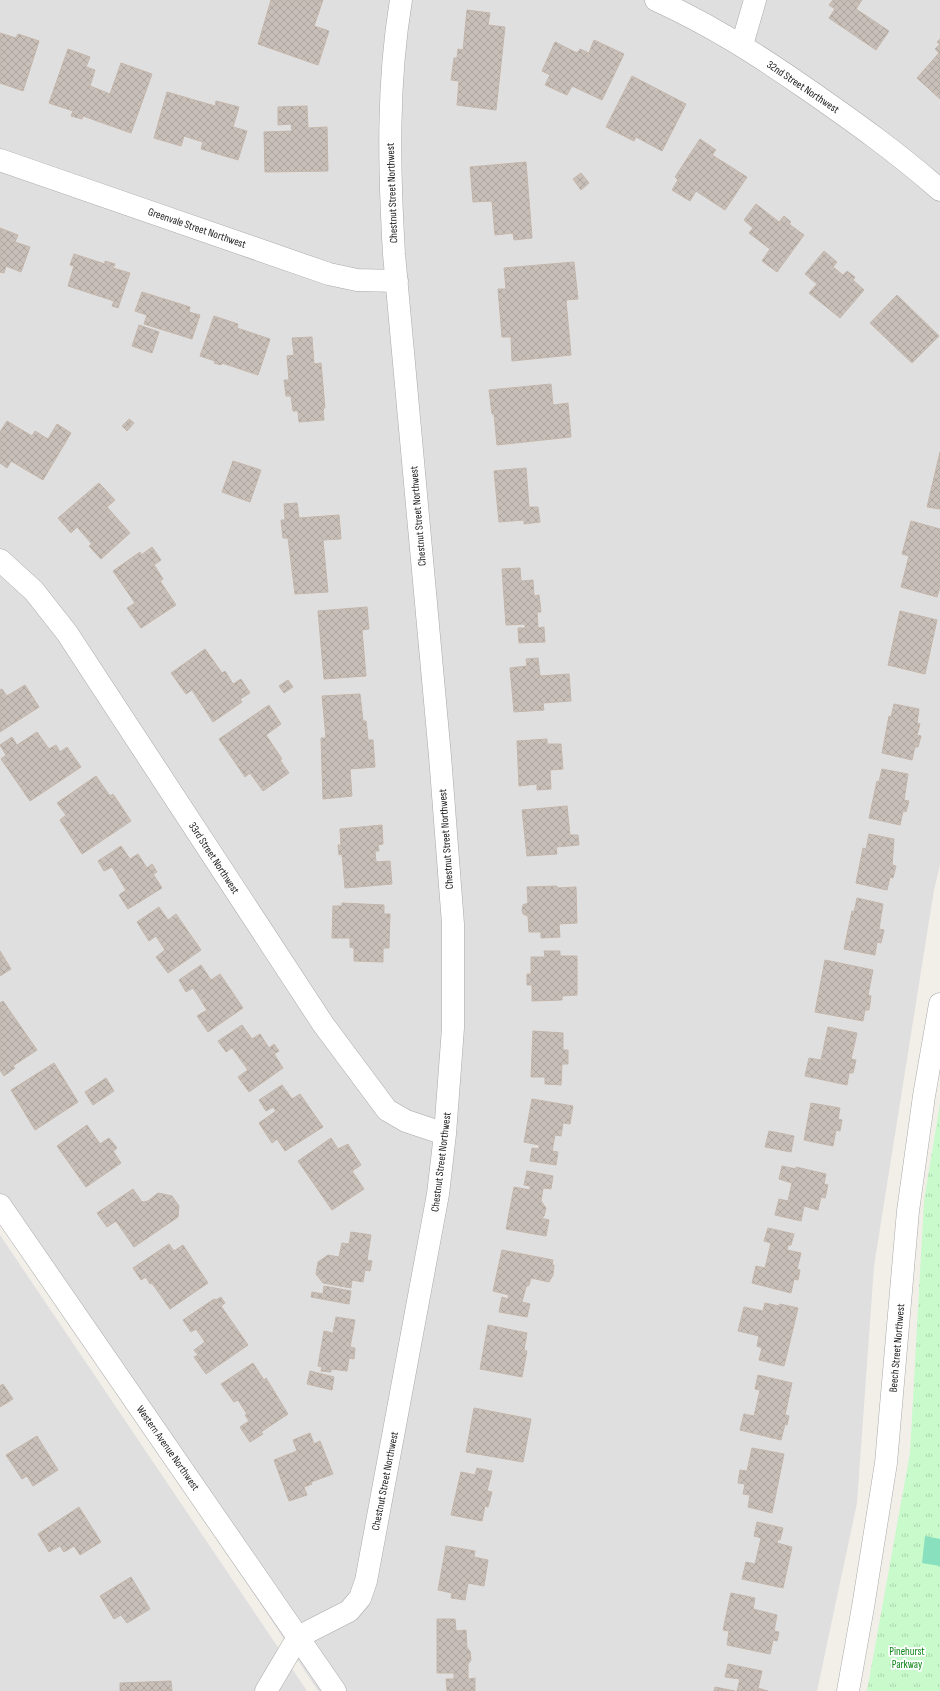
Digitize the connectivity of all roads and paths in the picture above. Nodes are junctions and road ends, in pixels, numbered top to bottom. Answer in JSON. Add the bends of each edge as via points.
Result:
{"nodes":[{"id":1,"x":401,"y":0,"type":"edge"},
{"id":2,"x":656,"y":0,"type":"edge"},
{"id":3,"x":755,"y":0,"type":"edge"},
{"id":4,"x":742,"y":44,"type":"junction"},
{"id":5,"x":0,"y":160,"type":"edge"},
{"id":6,"x":940,"y":190,"type":"edge"},
{"id":7,"x":397,"y":281,"type":"junction"},
{"id":8,"x":0,"y":560,"type":"edge"},
{"id":9,"x":940,"y":1004,"type":"edge"},
{"id":10,"x":446,"y":1134,"type":"junction"},
{"id":11,"x":0,"y":1205,"type":"edge"},
{"id":12,"x":298,"y":1637,"type":"junction"},
{"id":13,"x":266,"y":1691,"type":"edge"},
{"id":14,"x":335,"y":1691,"type":"edge"},
{"id":15,"x":848,"y":1691,"type":"edge"}],
"edges":[{"from":1,"to":7,"type":"street","name":"Chestnut Street Northwest","via":[[394,49],[390,115],[391,196]]},
{"from":2,"to":4,"type":"street","name":"32nd Street Northwest"},
{"from":3,"to":4,"type":"street"},
{"from":4,"to":6,"type":"street","name":"32nd Street Northwest","via":[[853,121]]},
{"from":5,"to":7,"type":"street","name":"Greenvale Street Northwest","via":[[329,274],[357,280]]},
{"from":7,"to":10,"type":"street","name":"Chestnut Street Northwest","via":[[453,924],[453,1028]]},
{"from":8,"to":10,"type":"street","name":"33rd Street Northwest","via":[[34,591],[67,633],[323,1024],[387,1110],[406,1121]]},
{"from":9,"to":15,"type":"street","name":"Beech Street Northwest","via":[[908,1211],[886,1463]]},
{"from":10,"to":12,"type":"street","name":"Chestnut Street Northwest","via":[[438,1194],[366,1581],[360,1598],[349,1612]]},
{"from":11,"to":12,"type":"street","name":"Western Avenue Northwest"},
{"from":12,"to":13,"type":"street"},
{"from":12,"to":14,"type":"street","name":"Western Avenue Northwest"}]}
